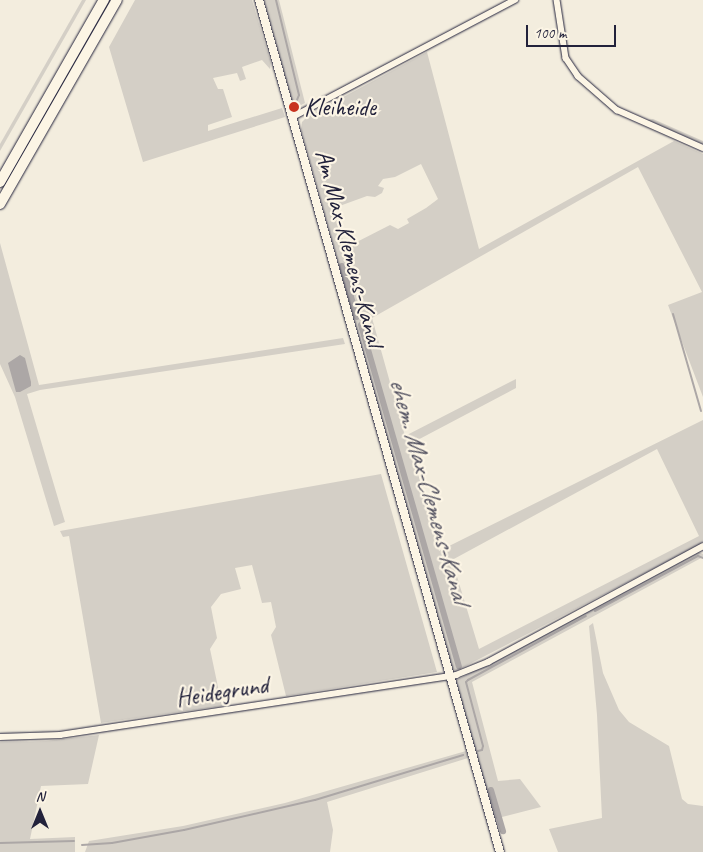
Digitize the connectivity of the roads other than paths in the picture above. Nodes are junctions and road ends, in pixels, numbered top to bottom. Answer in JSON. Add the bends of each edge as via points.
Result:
{"nodes":[{"id":1,"x":104,"y":0,"type":"edge"},
{"id":2,"x":117,"y":0,"type":"edge"},
{"id":3,"x":260,"y":0,"type":"edge"},
{"id":4,"x":515,"y":0,"type":"edge"},
{"id":5,"x":557,"y":0,"type":"edge"},
{"id":6,"x":293,"y":117,"type":"junction"},
{"id":7,"x":703,"y":148,"type":"edge"},
{"id":8,"x":0,"y":182,"type":"edge"},
{"id":9,"x":0,"y":204,"type":"edge"},
{"id":10,"x":703,"y":546,"type":"edge"},
{"id":11,"x":449,"y":677,"type":"junction"},
{"id":12,"x":0,"y":737,"type":"edge"},
{"id":13,"x":500,"y":852,"type":"edge"}],
"edges":[{"from":1,"to":8,"type":"highway"},
{"from":2,"to":9,"type":"highway"},
{"from":3,"to":6,"type":"main road","name":"Am Max-Klemens-Kanal"},
{"from":4,"to":6,"type":"street"},
{"from":5,"to":7,"type":"street","via":[[566,58],[578,76],[617,110]]},
{"from":6,"to":11,"type":"main road","name":"Am Max-Klemens-Kanal"},
{"from":10,"to":11,"type":"street","name":"Heidegrund","via":[[488,662]]},
{"from":11,"to":12,"type":"street","name":"Heidegrund","via":[[60,735]]},
{"from":11,"to":13,"type":"main road","name":"Am Max-Klemens-Kanal"}]}
